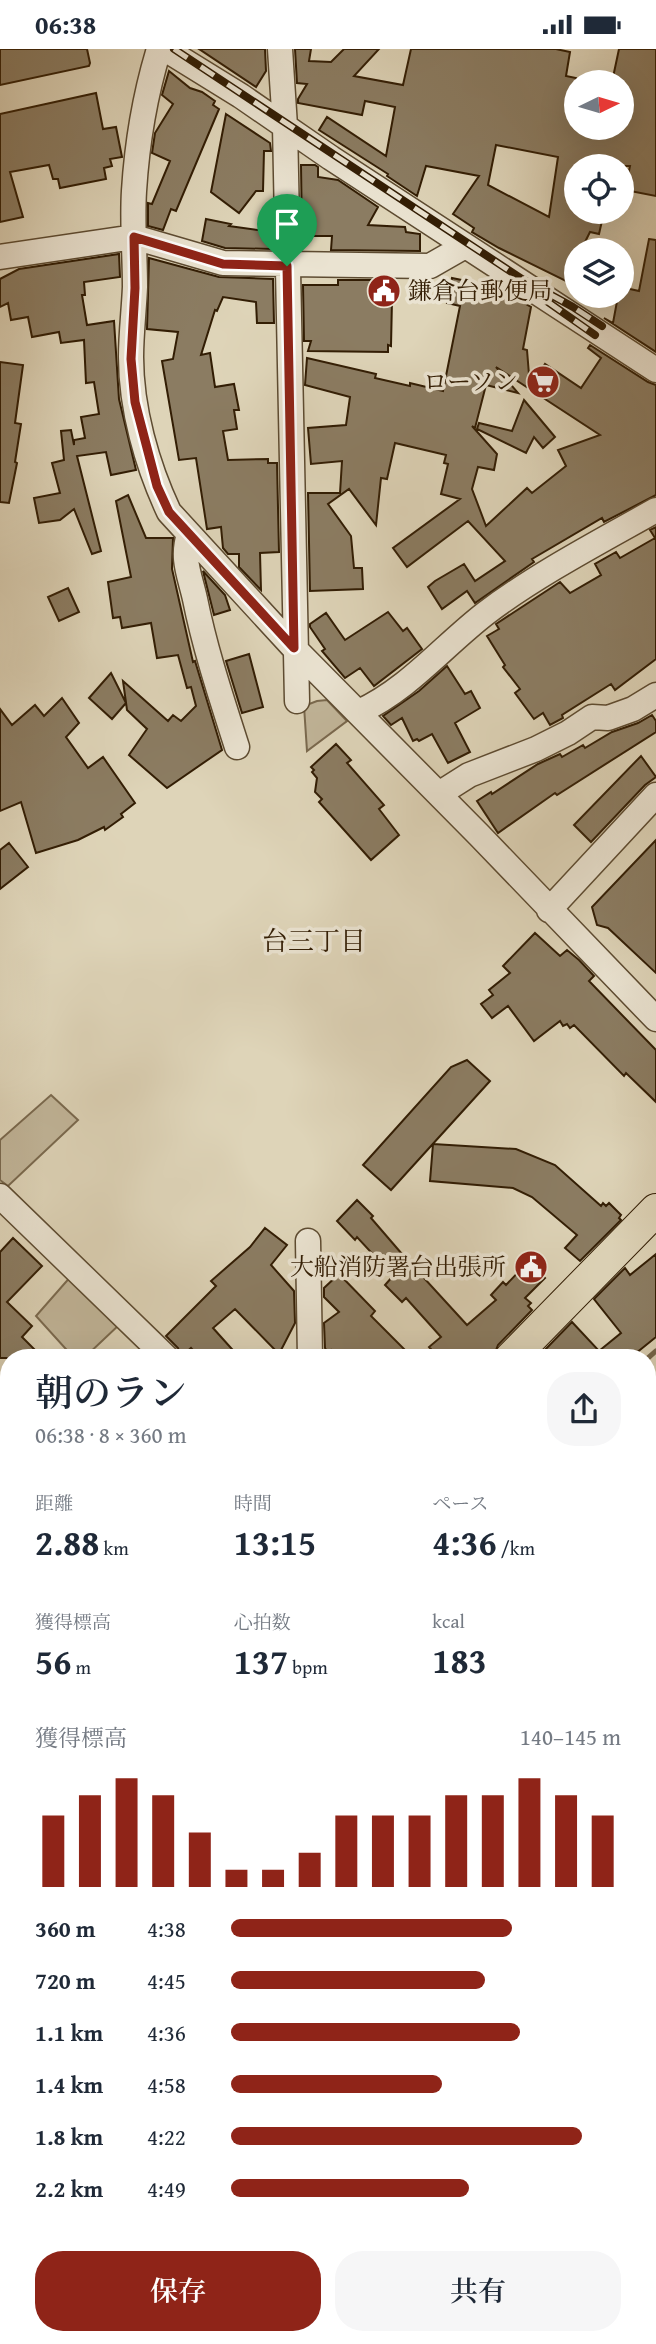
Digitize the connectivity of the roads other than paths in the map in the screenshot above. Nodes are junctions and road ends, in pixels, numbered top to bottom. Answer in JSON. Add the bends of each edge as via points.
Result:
{"nodes":[{"id":1,"x":159,"y":49,"type":"edge"},
{"id":2,"x":165,"y":49,"type":"edge"},
{"id":3,"x":280,"y":49,"type":"edge"},
{"id":4,"x":285,"y":126,"type":"junction"},
{"id":5,"x":134,"y":237,"type":"junction"},
{"id":6,"x":465,"y":246,"type":"junction"},
{"id":7,"x":4,"y":260,"type":"edge"},
{"id":8,"x":287,"y":266,"type":"junction"},
{"id":9,"x":656,"y":370,"type":"edge"},
{"id":10,"x":656,"y":510,"type":"edge"},
{"id":11,"x":188,"y":535,"type":"junction"},
{"id":12,"x":294,"y":648,"type":"junction"},
{"id":13,"x":656,"y":695,"type":"edge"},
{"id":14,"x":297,"y":701,"type":"dead end"},
{"id":15,"x":359,"y":712,"type":"junction"},
{"id":16,"x":237,"y":747,"type":"dead end"},
{"id":17,"x":439,"y":794,"type":"junction"},
{"id":18,"x":656,"y":795,"type":"edge"},
{"id":19,"x":549,"y":910,"type":"junction"},
{"id":20,"x":656,"y":1019,"type":"edge"},
{"id":21,"x":0,"y":1196,"type":"edge"},
{"id":22,"x":656,"y":1210,"type":"edge"},
{"id":23,"x":308,"y":1241,"type":"dead end"},
{"id":24,"x":158,"y":1349,"type":"edge"},
{"id":25,"x":310,"y":1349,"type":"edge"},
{"id":26,"x":519,"y":1349,"type":"edge"}],
"edges":[{"from":1,"to":5,"type":"street","via":[[148,83],[142,128]]},
{"from":2,"to":4,"type":"street"},
{"from":3,"to":4,"type":"street"},
{"from":4,"to":6,"type":"street"},
{"from":4,"to":8,"type":"street"},
{"from":5,"to":7,"type":"street"},
{"from":5,"to":8,"type":"street","via":[[223,264]]},
{"from":5,"to":11,"type":"street","via":[[131,359],[135,402],[157,486],[169,512]]},
{"from":6,"to":8,"type":"street","via":[[430,267]]},
{"from":6,"to":9,"type":"street"},
{"from":8,"to":12,"type":"street"},
{"from":10,"to":15,"type":"street","via":[[486,613],[394,693]]},
{"from":11,"to":12,"type":"street"},
{"from":11,"to":16,"type":"street","via":[[184,548],[187,574],[204,646]]},
{"from":12,"to":14,"type":"street"},
{"from":12,"to":15,"type":"street"},
{"from":13,"to":17,"type":"street","via":[[608,718],[592,717],[547,744],[469,775]]},
{"from":15,"to":17,"type":"street"},
{"from":17,"to":19,"type":"street"},
{"from":18,"to":19,"type":"street"},
{"from":19,"to":20,"type":"street"},
{"from":21,"to":24,"type":"street"},
{"from":22,"to":26,"type":"main road"},
{"from":23,"to":25,"type":"street"}]}
